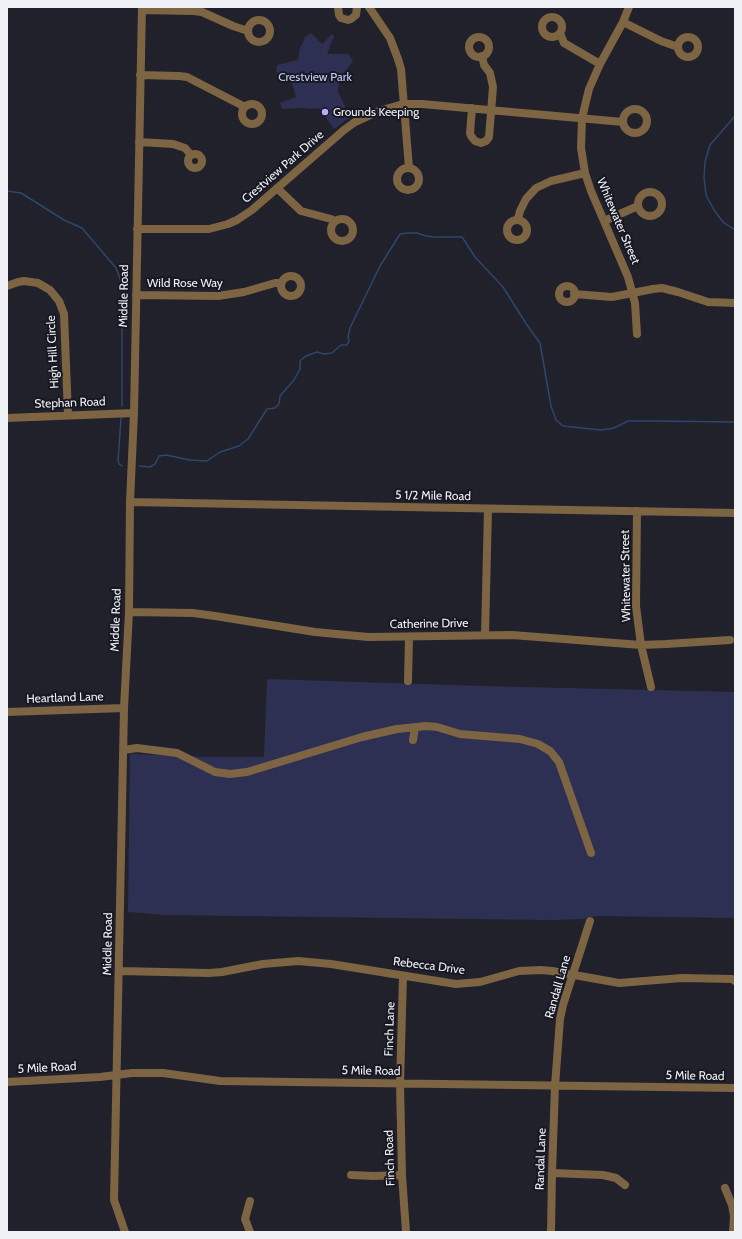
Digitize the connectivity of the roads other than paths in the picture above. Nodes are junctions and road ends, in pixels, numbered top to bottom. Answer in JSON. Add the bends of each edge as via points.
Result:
{"nodes":[{"id":1,"x":338,"y":7,"type":"edge"},
{"id":2,"x":357,"y":7,"type":"edge"},
{"id":3,"x":369,"y":7,"type":"edge"},
{"id":4,"x":629,"y":7,"type":"edge"},
{"id":5,"x":142,"y":8,"type":"edge"},
{"id":6,"x":623,"y":22,"type":"junction"},
{"id":7,"x":248,"y":31,"type":"dead end"},
{"id":8,"x":560,"y":33,"type":"dead end"},
{"id":9,"x":678,"y":47,"type":"dead end"},
{"id":10,"x":482,"y":56,"type":"dead end"},
{"id":11,"x":600,"y":64,"type":"junction"},
{"id":12,"x":140,"y":75,"type":"junction"},
{"id":13,"x":403,"y":104,"type":"junction"},
{"id":14,"x":245,"y":107,"type":"dead end"},
{"id":15,"x":472,"y":108,"type":"junction"},
{"id":16,"x":490,"y":110,"type":"junction"},
{"id":17,"x":582,"y":118,"type":"junction"},
{"id":18,"x":623,"y":122,"type":"dead end"},
{"id":19,"x":139,"y":142,"type":"junction"},
{"id":20,"x":191,"y":155,"type":"dead end"},
{"id":21,"x":408,"y":168,"type":"dead end"},
{"id":22,"x":585,"y":172,"type":"junction"},
{"id":23,"x":277,"y":188,"type":"junction"},
{"id":24,"x":638,"y":206,"type":"dead end"},
{"id":25,"x":518,"y":219,"type":"dead end"},
{"id":26,"x":335,"y":221,"type":"dead end"},
{"id":27,"x":604,"y":221,"type":"junction"},
{"id":28,"x":137,"y":228,"type":"junction"},
{"id":29,"x":281,"y":283,"type":"dead end"},
{"id":30,"x":7,"y":286,"type":"edge"},
{"id":31,"x":633,"y":293,"type":"junction"},
{"id":32,"x":574,"y":294,"type":"dead end"},
{"id":33,"x":136,"y":295,"type":"junction"},
{"id":34,"x":735,"y":303,"type":"edge"},
{"id":35,"x":637,"y":334,"type":"dead end"},
{"id":36,"x":134,"y":413,"type":"junction"},
{"id":37,"x":68,"y":415,"type":"junction"},
{"id":38,"x":7,"y":418,"type":"edge"},
{"id":39,"x":130,"y":502,"type":"junction"},
{"id":40,"x":488,"y":509,"type":"junction"},
{"id":41,"x":638,"y":510,"type":"junction"},
{"id":42,"x":735,"y":513,"type":"edge"},
{"id":43,"x":128,"y":612,"type":"junction"},
{"id":44,"x":485,"y":635,"type":"junction"},
{"id":45,"x":409,"y":637,"type":"junction"},
{"id":46,"x":730,"y":640,"type":"dead end"},
{"id":47,"x":641,"y":644,"type":"junction"},
{"id":48,"x":408,"y":681,"type":"dead end"},
{"id":49,"x":651,"y":687,"type":"dead end"},
{"id":50,"x":124,"y":708,"type":"junction"},
{"id":51,"x":7,"y":712,"type":"edge"},
{"id":52,"x":415,"y":727,"type":"junction"},
{"id":53,"x":413,"y":740,"type":"dead end"},
{"id":54,"x":124,"y":750,"type":"junction"},
{"id":55,"x":591,"y":854,"type":"dead end"},
{"id":56,"x":590,"y":921,"type":"dead end"},
{"id":57,"x":119,"y":971,"type":"junction"},
{"id":58,"x":573,"y":975,"type":"junction"},
{"id":59,"x":403,"y":976,"type":"junction"},
{"id":60,"x":735,"y":981,"type":"edge"},
{"id":61,"x":116,"y":1075,"type":"junction"},
{"id":62,"x":7,"y":1082,"type":"edge"},
{"id":63,"x":400,"y":1084,"type":"junction"},
{"id":64,"x":555,"y":1086,"type":"junction"},
{"id":65,"x":735,"y":1088,"type":"edge"},
{"id":66,"x":552,"y":1174,"type":"junction"},
{"id":67,"x":351,"y":1175,"type":"dead end"},
{"id":68,"x":402,"y":1175,"type":"junction"},
{"id":69,"x":625,"y":1185,"type":"dead end"},
{"id":70,"x":725,"y":1188,"type":"dead end"},
{"id":71,"x":250,"y":1201,"type":"dead end"},
{"id":72,"x":125,"y":1232,"type":"edge"},
{"id":73,"x":250,"y":1232,"type":"edge"},
{"id":74,"x":406,"y":1232,"type":"edge"},
{"id":75,"x":551,"y":1232,"type":"edge"},
{"id":76,"x":734,"y":1232,"type":"edge"}],
"edges":[{"from":1,"to":2,"type":"street","via":[[341,18],[348,20],[354,18]]},
{"from":3,"to":13,"type":"street","via":[[395,48],[401,69]]},
{"from":4,"to":6,"type":"street","name":"Whitewater Street"},
{"from":5,"to":7,"type":"street","via":[[202,12]]},
{"from":5,"to":12,"type":"street","name":"Middle Road"},
{"from":6,"to":9,"type":"street"},
{"from":6,"to":11,"type":"street","name":"Whitewater Street"},
{"from":8,"to":11,"type":"street","via":[[564,43]]},
{"from":10,"to":16,"type":"street","via":[[492,79]]},
{"from":11,"to":17,"type":"street","name":"Whitewater Street","via":[[589,89]]},
{"from":12,"to":14,"type":"street","via":[[186,77]]},
{"from":12,"to":19,"type":"street","name":"Middle Road"},
{"from":13,"to":15,"type":"street","name":"Crestview Park Drive"},
{"from":13,"to":21,"type":"street"},
{"from":13,"to":23,"type":"street","name":"Crestview Park Drive","via":[[355,122]]},
{"from":15,"to":16,"type":"street","name":"Crestview Park Drive"},
{"from":15,"to":16,"type":"street","via":[[470,133],[478,143],[484,143],[489,137]]},
{"from":16,"to":17,"type":"street","name":"Crestview Park Drive"},
{"from":17,"to":18,"type":"street","name":"Crestview Park Drive"},
{"from":17,"to":22,"type":"street","name":"Whitewater Street","via":[[581,148]]},
{"from":19,"to":20,"type":"street","via":[[173,144],[186,148]]},
{"from":19,"to":28,"type":"street","name":"Middle Road"},
{"from":22,"to":25,"type":"street","via":[[536,188],[526,199]]},
{"from":22,"to":27,"type":"street","name":"Whitewater Street"},
{"from":23,"to":26,"type":"street","via":[[301,211]]},
{"from":23,"to":28,"type":"street","name":"Crestview Park Drive","via":[[245,215],[218,227]]},
{"from":24,"to":27,"type":"street"},
{"from":27,"to":31,"type":"street","name":"Whitewater Street","via":[[623,262]]},
{"from":28,"to":33,"type":"street","name":"Middle Road"},
{"from":29,"to":33,"type":"street","name":"Wild Rose Way","via":[[218,296]]},
{"from":30,"to":37,"type":"street","name":"High Hill Circle","via":[[24,281],[38,283],[50,290],[59,301],[64,314]]},
{"from":31,"to":32,"type":"street","via":[[612,297]]},
{"from":31,"to":34,"type":"street","via":[[662,288],[708,302]]},
{"from":31,"to":35,"type":"street","name":"Whitewater Street"},
{"from":33,"to":36,"type":"street","name":"Middle Road"},
{"from":36,"to":37,"type":"street","name":"Stephan Road"},
{"from":36,"to":39,"type":"street","name":"Middle Road"},
{"from":37,"to":38,"type":"street","name":"Stephan Road"},
{"from":39,"to":40,"type":"street","name":"5 1/2 Mile Road"},
{"from":39,"to":43,"type":"street","name":"Middle Road"},
{"from":40,"to":41,"type":"street","name":"5 1/2 Mile Road"},
{"from":40,"to":44,"type":"street"},
{"from":41,"to":42,"type":"street","name":"5 1/2 Mile Road"},
{"from":41,"to":47,"type":"street","name":"Whitewater Street","via":[[636,606]]},
{"from":43,"to":45,"type":"street","name":"Catherine Drive","via":[[193,613],[340,635]]},
{"from":43,"to":50,"type":"street","name":"Middle Road"},
{"from":44,"to":45,"type":"street","name":"Catherine Drive"},
{"from":44,"to":47,"type":"street","name":"Catherine Drive"},
{"from":45,"to":48,"type":"street"},
{"from":46,"to":47,"type":"street","name":"Catherine Drive"},
{"from":47,"to":49,"type":"street","name":"Whitewater Street"},
{"from":50,"to":51,"type":"street","name":"Heartland Lane"},
{"from":50,"to":54,"type":"street","name":"Middle Road"},
{"from":52,"to":53,"type":"street"},
{"from":52,"to":54,"type":"street","via":[[362,737],[247,772],[230,774],[216,772],[177,753],[137,748]]},
{"from":52,"to":55,"type":"street","via":[[437,727],[460,734],[520,739],[538,744],[550,751],[559,762]]},
{"from":54,"to":57,"type":"street","name":"Middle Road"},
{"from":56,"to":58,"type":"street","name":"Randall Lane"},
{"from":57,"to":59,"type":"street","name":"Rebecca Drive","via":[[209,973],[298,961]]},
{"from":57,"to":61,"type":"street","name":"Middle Road"},
{"from":58,"to":59,"type":"street","name":"Rebecca Drive","via":[[530,970],[468,984]]},
{"from":58,"to":60,"type":"street","name":"Rebecca Drive","via":[[619,983],[673,979]]},
{"from":58,"to":64,"type":"street","name":"Randall Lane","via":[[560,1019]]},
{"from":59,"to":63,"type":"street","name":"Finch Lane"},
{"from":61,"to":62,"type":"street","name":"5 Mile Road"},
{"from":61,"to":63,"type":"street","name":"5 Mile Road","via":[[163,1073],[220,1081]]},
{"from":61,"to":72,"type":"street","name":"Middle Road","via":[[114,1200]]},
{"from":63,"to":64,"type":"street","name":"5 Mile Road"},
{"from":63,"to":68,"type":"street","name":"Finch Road"},
{"from":64,"to":65,"type":"street","name":"5 Mile Road"},
{"from":64,"to":66,"type":"street","name":"Randal Lane"},
{"from":66,"to":69,"type":"street","via":[[603,1174],[616,1178]]},
{"from":66,"to":75,"type":"street","name":"Randal Lane"},
{"from":67,"to":68,"type":"street"},
{"from":68,"to":74,"type":"street","name":"Finch Road"},
{"from":70,"to":76,"type":"street","via":[[732,1205]]},
{"from":71,"to":73,"type":"street","via":[[245,1219]]}]}
